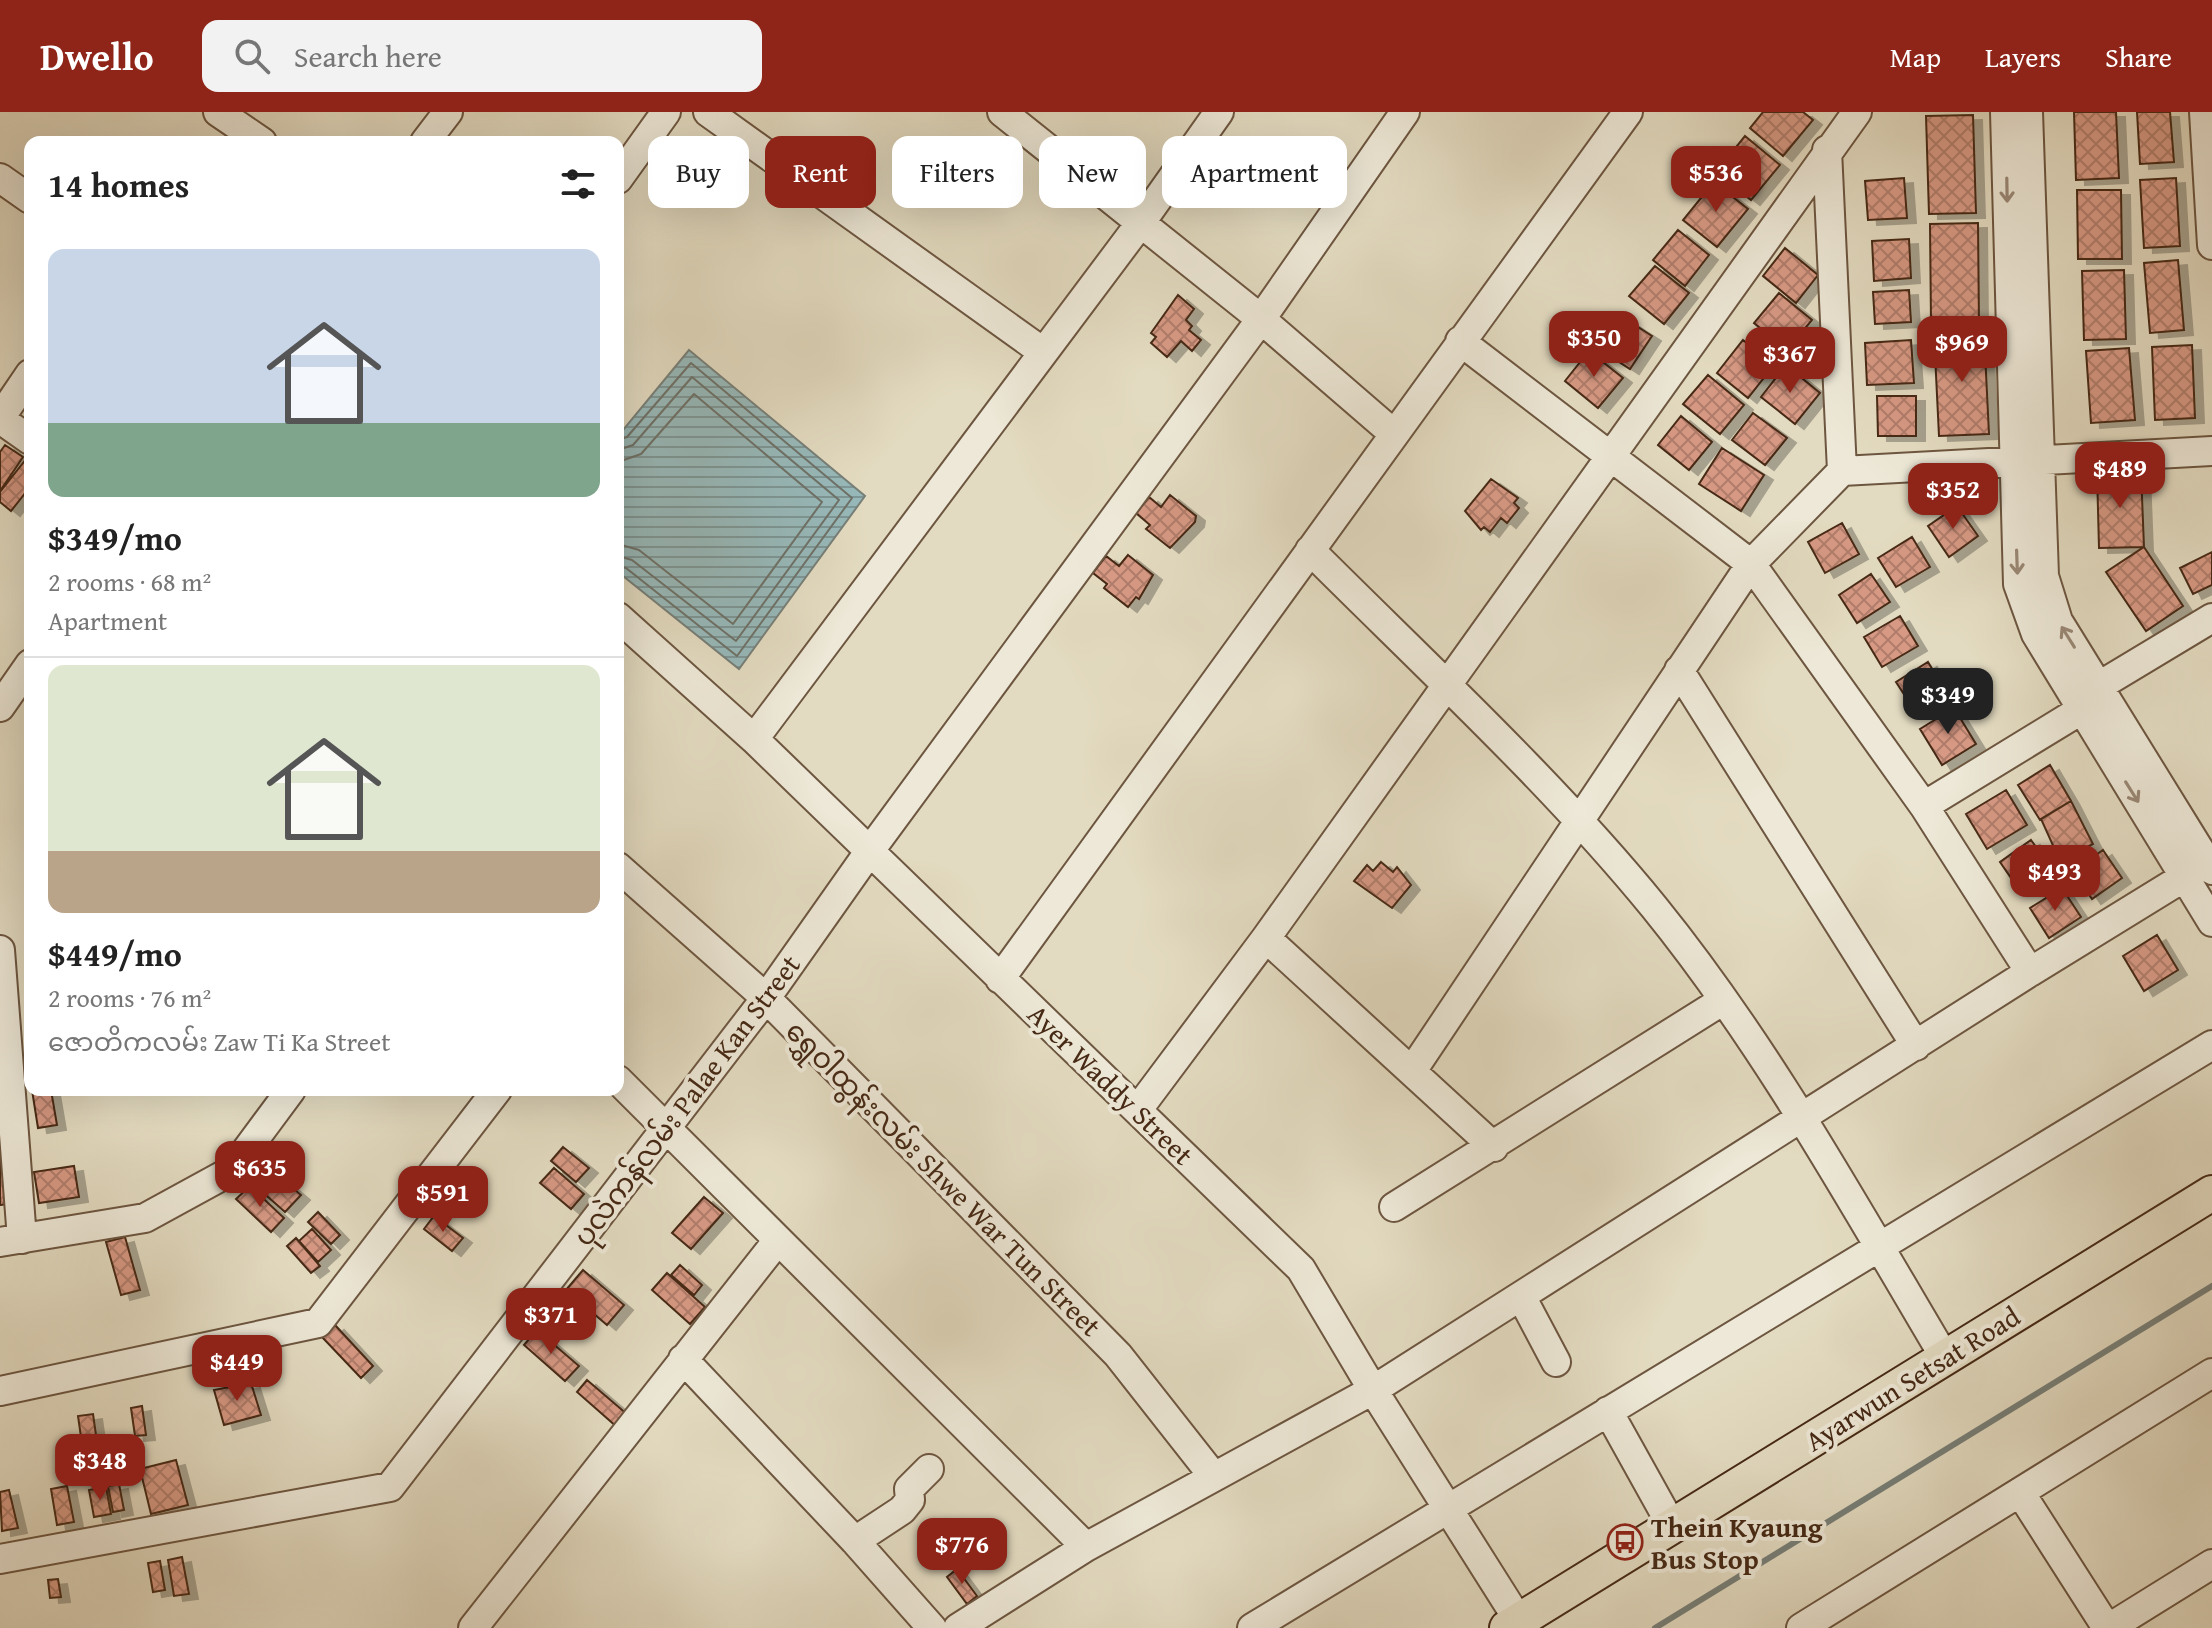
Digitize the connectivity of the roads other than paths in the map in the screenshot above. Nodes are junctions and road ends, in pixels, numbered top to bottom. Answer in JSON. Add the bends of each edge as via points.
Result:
{"nodes":[{"id":1,"x":448,"y":112,"type":"edge"},
{"id":2,"x":666,"y":112,"type":"edge"},
{"id":3,"x":708,"y":112,"type":"edge"},
{"id":4,"x":1219,"y":112,"type":"edge"},
{"id":5,"x":1405,"y":112,"type":"edge"},
{"id":6,"x":1628,"y":112,"type":"edge"},
{"id":7,"x":1857,"y":112,"type":"edge"},
{"id":8,"x":2005,"y":112,"type":"edge"},
{"id":9,"x":2028,"y":112,"type":"edge"},
{"id":10,"x":2204,"y":112,"type":"edge"},
{"id":11,"x":1005,"y":113,"type":"edge"},
{"id":12,"x":230,"y":115,"type":"edge"},
{"id":13,"x":255,"y":136,"type":"edge"},
{"id":14,"x":430,"y":136,"type":"edge"},
{"id":15,"x":1827,"y":150,"type":"junction"},
{"id":16,"x":624,"y":171,"type":"edge"},
{"id":17,"x":0,"y":178,"type":"edge"},
{"id":18,"x":24,"y":195,"type":"edge"},
{"id":19,"x":2210,"y":205,"type":"edge"},
{"id":20,"x":1142,"y":221,"type":"junction"},
{"id":21,"x":2212,"y":245,"type":"edge"},
{"id":22,"x":1261,"y":319,"type":"junction"},
{"id":23,"x":1460,"y":341,"type":"junction"},
{"id":24,"x":1043,"y":352,"type":"junction"},
{"id":25,"x":24,"y":383,"type":"edge"},
{"id":26,"x":0,"y":419,"type":"edge"},
{"id":27,"x":1394,"y":434,"type":"junction"},
{"id":28,"x":24,"y":436,"type":"edge"},
{"id":29,"x":2212,"y":451,"type":"edge"},
{"id":30,"x":1610,"y":453,"type":"junction"},
{"id":31,"x":2027,"y":462,"type":"junction"},
{"id":32,"x":1842,"y":471,"type":"junction"},
{"id":33,"x":1310,"y":550,"type":"junction"},
{"id":34,"x":1751,"y":564,"type":"junction"},
{"id":35,"x":2212,"y":618,"type":"edge"},
{"id":36,"x":624,"y":631,"type":"edge"},
{"id":37,"x":1679,"y":670,"type":"junction"},
{"id":38,"x":24,"y":673,"type":"edge"},
{"id":39,"x":1444,"y":685,"type":"junction"},
{"id":40,"x":2099,"y":686,"type":"junction"},
{"id":41,"x":0,"y":707,"type":"edge"},
{"id":42,"x":2081,"y":710,"type":"junction"},
{"id":43,"x":754,"y":739,"type":"junction"},
{"id":44,"x":1924,"y":806,"type":"junction"},
{"id":45,"x":1578,"y":822,"type":"junction"},
{"id":46,"x":869,"y":852,"type":"junction"},
{"id":47,"x":2204,"y":868,"type":"edge"},
{"id":48,"x":624,"y":872,"type":"edge"},
{"id":49,"x":2212,"y":922,"type":"edge"},
{"id":50,"x":1266,"y":938,"type":"junction"},
{"id":51,"x":0,"y":950,"type":"edge"},
{"id":52,"x":2030,"y":972,"type":"junction"},
{"id":53,"x":1000,"y":979,"type":"junction"},
{"id":54,"x":766,"y":998,"type":"junction"},
{"id":55,"x":1722,"y":1001,"type":"junction"},
{"id":56,"x":2212,"y":1045,"type":"edge"},
{"id":57,"x":1916,"y":1046,"type":"junction"},
{"id":58,"x":13,"y":1063,"type":"edge"},
{"id":59,"x":1412,"y":1071,"type":"junction"},
{"id":60,"x":624,"y":1086,"type":"edge"},
{"id":61,"x":287,"y":1096,"type":"edge"},
{"id":62,"x":492,"y":1096,"type":"edge"},
{"id":63,"x":1139,"y":1108,"type":"junction"},
{"id":64,"x":1800,"y":1119,"type":"junction"},
{"id":65,"x":666,"y":1128,"type":"junction"},
{"id":66,"x":1494,"y":1147,"type":"junction"},
{"id":67,"x":2212,"y":1193,"type":"edge"},
{"id":68,"x":1394,"y":1207,"type":"dead end"},
{"id":69,"x":11,"y":1240,"type":"edge"},
{"id":70,"x":778,"y":1240,"type":"junction"},
{"id":71,"x":1878,"y":1245,"type":"junction"},
{"id":72,"x":1521,"y":1296,"type":"junction"},
{"id":73,"x":1945,"y":1358,"type":"junction"},
{"id":74,"x":683,"y":1359,"type":"junction"},
{"id":75,"x":1556,"y":1362,"type":"dead end"},
{"id":76,"x":2212,"y":1373,"type":"edge"},
{"id":77,"x":1373,"y":1390,"type":"junction"},
{"id":78,"x":0,"y":1391,"type":"edge"},
{"id":79,"x":1608,"y":1411,"type":"junction"},
{"id":80,"x":929,"y":1469,"type":"dead end"},
{"id":81,"x":1214,"y":1477,"type":"junction"},
{"id":82,"x":2020,"y":1492,"type":"junction"},
{"id":83,"x":1448,"y":1508,"type":"junction"},
{"id":84,"x":1672,"y":1526,"type":"junction"},
{"id":85,"x":855,"y":1541,"type":"junction"},
{"id":86,"x":1086,"y":1547,"type":"junction"},
{"id":87,"x":0,"y":1559,"type":"edge"},
{"id":88,"x":2212,"y":1564,"type":"edge"},
{"id":89,"x":1516,"y":1626,"type":"edge"},
{"id":90,"x":473,"y":1628,"type":"edge"},
{"id":91,"x":932,"y":1628,"type":"edge"},
{"id":92,"x":958,"y":1628,"type":"edge"},
{"id":93,"x":1252,"y":1628,"type":"edge"},
{"id":94,"x":1801,"y":1628,"type":"edge"},
{"id":95,"x":2108,"y":1628,"type":"edge"}],
"edges":[{"from":1,"to":14,"type":"street"},
{"from":2,"to":16,"type":"street"},
{"from":3,"to":24,"type":"street"},
{"from":4,"to":20,"type":"street"},
{"from":5,"to":22,"type":"street","name":"ပုလဲကန်လမ်း Palae Kan Street"},
{"from":6,"to":23,"type":"street"},
{"from":7,"to":15,"type":"street"},
{"from":8,"to":31,"type":"street","one_way":true},
{"from":9,"to":31,"type":"street"},
{"from":10,"to":19,"type":"street"},
{"from":11,"to":20,"type":"street"},
{"from":12,"to":13,"type":"street"},
{"from":15,"to":30,"type":"street"},
{"from":15,"to":32,"type":"street"},
{"from":17,"to":18,"type":"street"},
{"from":19,"to":21,"type":"street"},
{"from":20,"to":22,"type":"street"},
{"from":20,"to":24,"type":"street"},
{"from":22,"to":27,"type":"street"},
{"from":22,"to":46,"type":"street","name":"ပုလဲကန်လမ်း Palae Kan Street"},
{"from":23,"to":27,"type":"street"},
{"from":23,"to":30,"type":"street"},
{"from":24,"to":43,"type":"street"},
{"from":25,"to":26,"type":"street"},
{"from":26,"to":28,"type":"street"},
{"from":27,"to":33,"type":"street"},
{"from":29,"to":31,"type":"street"},
{"from":30,"to":34,"type":"street"},
{"from":30,"to":39,"type":"street"},
{"from":31,"to":32,"type":"street"},
{"from":40,"to":31,"type":"street","one_way":true,"via":[[2058,621],[2044,576]]},
{"from":31,"to":42,"type":"street","one_way":true,"via":[[2018,584],[2036,634]]},
{"from":32,"to":34,"type":"street"},
{"from":33,"to":39,"type":"street"},
{"from":33,"to":53,"type":"street"},
{"from":34,"to":37,"type":"street"},
{"from":34,"to":44,"type":"street"},
{"from":35,"to":40,"type":"street"},
{"from":36,"to":43,"type":"street","name":"Ayer Waddy Street"},
{"from":37,"to":45,"type":"street"},
{"from":37,"to":57,"type":"street"},
{"from":38,"to":41,"type":"street"},
{"from":39,"to":45,"type":"street"},
{"from":39,"to":50,"type":"street"},
{"from":40,"to":42,"type":"street"},
{"from":40,"to":47,"type":"street"},
{"from":42,"to":44,"type":"street"},
{"from":42,"to":47,"type":"street","one_way":true},
{"from":43,"to":46,"type":"street","name":"Ayer Waddy Street"},
{"from":44,"to":52,"type":"street"},
{"from":45,"to":55,"type":"street","via":[[1652,905]]},
{"from":45,"to":59,"type":"street"},
{"from":46,"to":53,"type":"street","name":"Ayer Waddy Street"},
{"from":46,"to":54,"type":"street","name":"ပုလဲကန်လမ်း Palae Kan Street"},
{"from":47,"to":49,"type":"street"},
{"from":47,"to":52,"type":"street"},
{"from":48,"to":54,"type":"street","name":"ရွှေဝါထွန်းလမ်း Shwe War Tun Street"},
{"from":50,"to":59,"type":"street"},
{"from":50,"to":63,"type":"street"},
{"from":51,"to":58,"type":"street"},
{"from":52,"to":57,"type":"street"},
{"from":53,"to":63,"type":"street","name":"Ayer Waddy Street"},
{"from":54,"to":65,"type":"street","name":"ပုလဲကန်လမ်း Palae Kan Street"},
{"from":54,"to":81,"type":"street","name":"ရွှေဝါထွန်းလမ်း Shwe War Tun Street","via":[[1118,1355]]},
{"from":55,"to":64,"type":"street"},
{"from":55,"to":66,"type":"street"},
{"from":56,"to":71,"type":"street"},
{"from":57,"to":64,"type":"street"},
{"from":58,"to":69,"type":"street"},
{"from":59,"to":66,"type":"street"},
{"from":60,"to":65,"type":"street"},
{"from":61,"to":69,"type":"street","via":[[231,1171],[145,1218]]},
{"from":62,"to":78,"type":"street","via":[[318,1323]]},
{"from":63,"to":77,"type":"street","name":"Ayer Waddy Street","via":[[1301,1269]]},
{"from":64,"to":71,"type":"street"},
{"from":64,"to":72,"type":"street"},
{"from":65,"to":70,"type":"street"},
{"from":65,"to":87,"type":"street","name":"ပုလဲကန်လမ်း Palae Kan Street","via":[[390,1487]]},
{"from":66,"to":68,"type":"street"},
{"from":67,"to":73,"type":"main road","name":"Ayarwun Setsat Road"},
{"from":70,"to":74,"type":"street"},
{"from":70,"to":86,"type":"street"},
{"from":71,"to":73,"type":"street"},
{"from":71,"to":79,"type":"street"},
{"from":72,"to":75,"type":"street"},
{"from":72,"to":77,"type":"street"},
{"from":73,"to":84,"type":"main road","name":"Ayarwun Setsat Road"},
{"from":74,"to":85,"type":"street"},
{"from":74,"to":90,"type":"street"},
{"from":76,"to":82,"type":"street"},
{"from":77,"to":81,"type":"street"},
{"from":77,"to":83,"type":"street","name":"Ayer Waddy Street"},
{"from":79,"to":83,"type":"street"},
{"from":79,"to":84,"type":"street"},
{"from":80,"to":85,"type":"street","via":[[909,1489],[910,1500],[902,1510]]},
{"from":81,"to":86,"type":"street"},
{"from":82,"to":94,"type":"street"},
{"from":82,"to":95,"type":"street"},
{"from":83,"to":89,"type":"street","name":"Ayer Waddy Street"},
{"from":83,"to":93,"type":"street"},
{"from":84,"to":89,"type":"main road","name":"Ayarwun Setsat Road"},
{"from":85,"to":91,"type":"street"},
{"from":86,"to":92,"type":"street"},
{"from":88,"to":95,"type":"street"}]}
